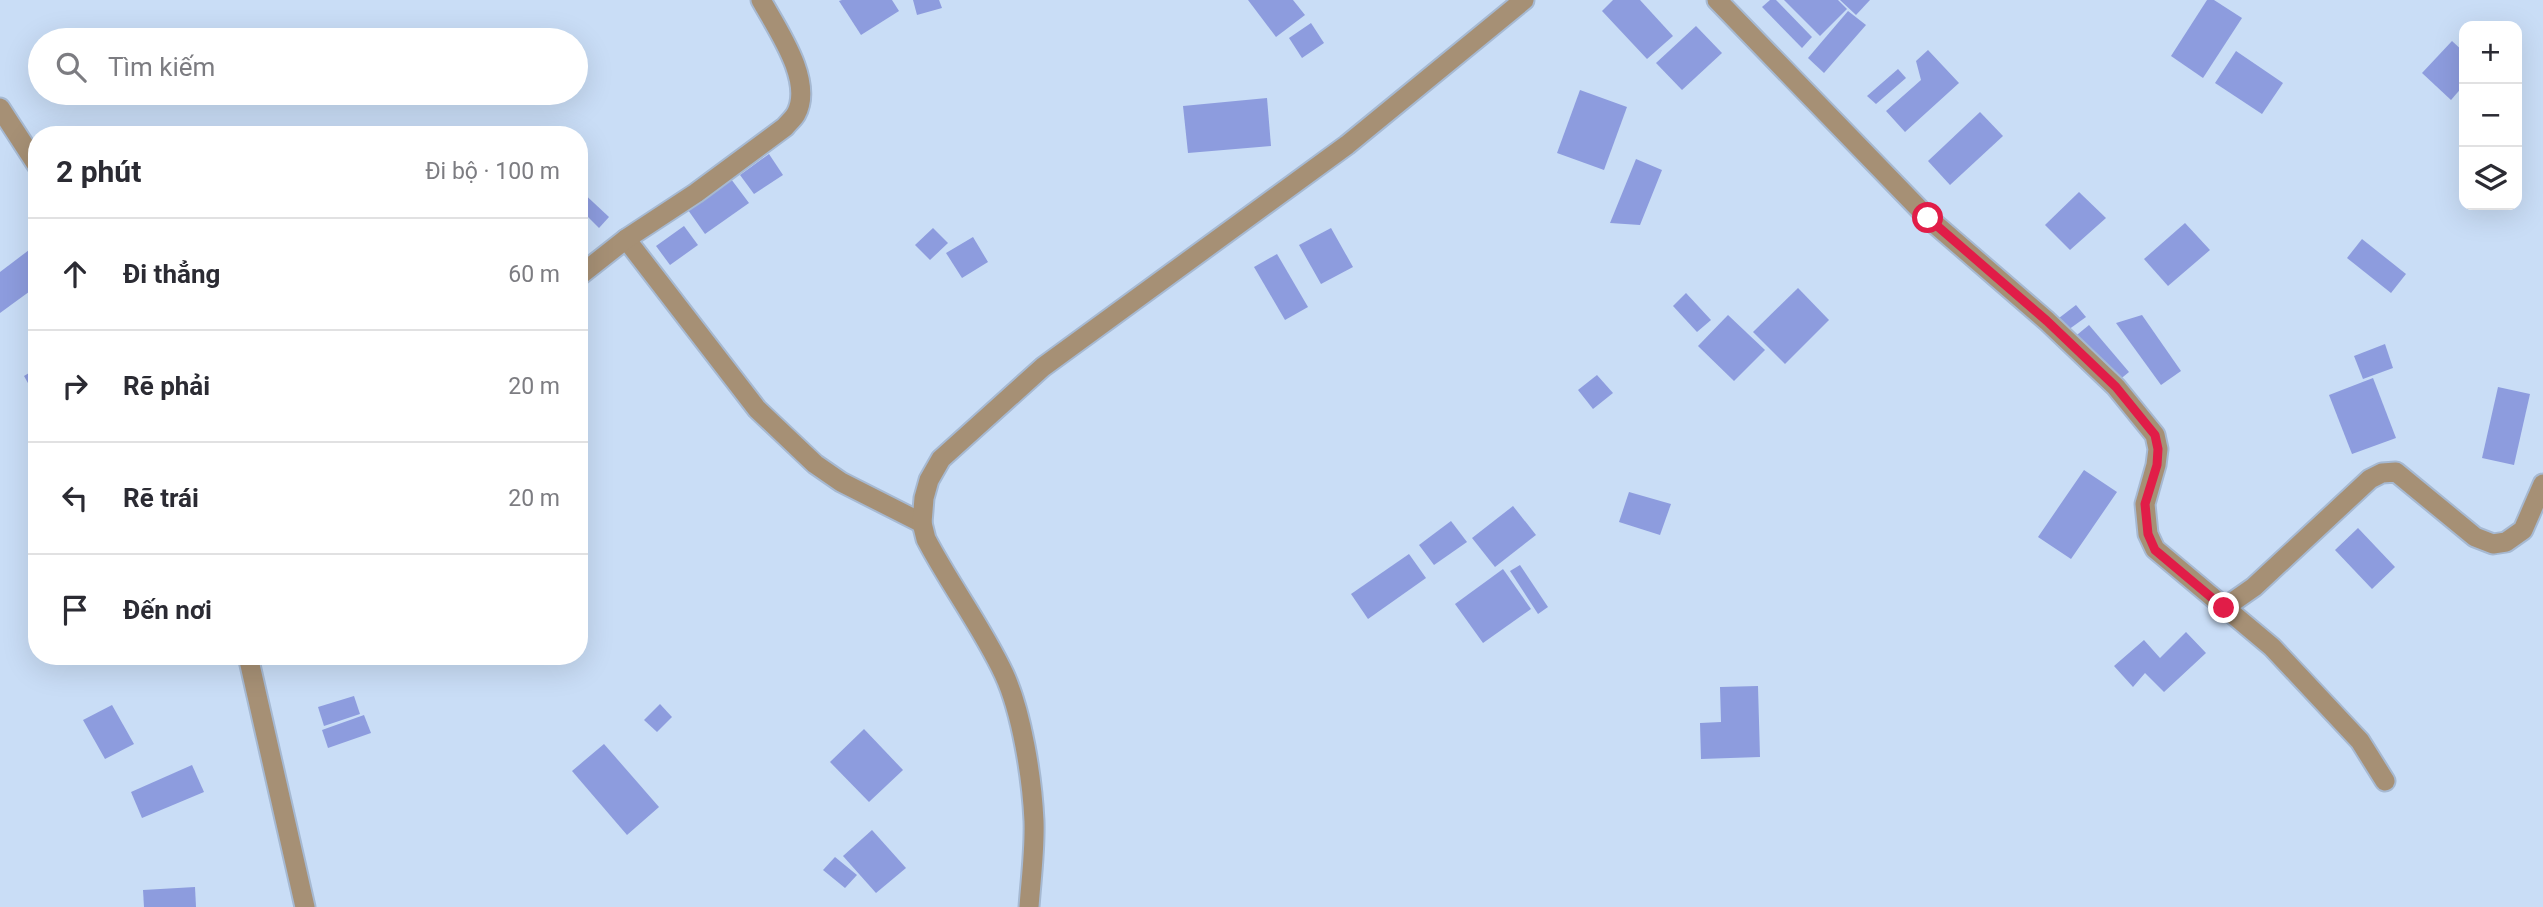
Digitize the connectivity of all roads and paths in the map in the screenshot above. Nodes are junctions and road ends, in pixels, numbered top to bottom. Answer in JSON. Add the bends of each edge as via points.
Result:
{"nodes":[{"id":1,"x":761,"y":0,"type":"edge"},
{"id":2,"x":1524,"y":0,"type":"edge"},
{"id":3,"x":1717,"y":0,"type":"edge"},
{"id":4,"x":0,"y":108,"type":"edge"},
{"id":5,"x":28,"y":151,"type":"edge"},
{"id":6,"x":626,"y":239,"type":"junction"},
{"id":7,"x":588,"y":269,"type":"edge"},
{"id":8,"x":2543,"y":484,"type":"edge"},
{"id":9,"x":922,"y":523,"type":"junction"},
{"id":10,"x":2224,"y":608,"type":"junction"},
{"id":11,"x":250,"y":665,"type":"edge"},
{"id":12,"x":2385,"y":781,"type":"dead end"},
{"id":13,"x":305,"y":907,"type":"edge"},
{"id":14,"x":1029,"y":907,"type":"edge"}],
"edges":[{"from":1,"to":6,"type":"street","via":[[798,71],[801,96],[796,114],[708,185]]},
{"from":2,"to":9,"type":"street","via":[[1347,145],[1043,367],[941,459],[929,480]]},
{"from":3,"to":10,"type":"street","via":[[1928,218],[2116,387],[2155,435],[2157,465],[2145,504],[2151,542]]},
{"from":4,"to":5,"type":"street"},
{"from":6,"to":7,"type":"street"},
{"from":6,"to":9,"type":"street","via":[[757,409],[841,482]]},
{"from":8,"to":10,"type":"street","via":[[2523,530],[2506,542],[2493,544],[2475,537],[2396,472],[2382,473],[2370,479],[2254,587]]},
{"from":9,"to":14,"type":"street","via":[[938,561],[991,648],[1017,711],[1034,823]]},
{"from":10,"to":12,"type":"street","via":[[2272,647],[2327,704],[2360,741]]},
{"from":11,"to":13,"type":"street"}]}
